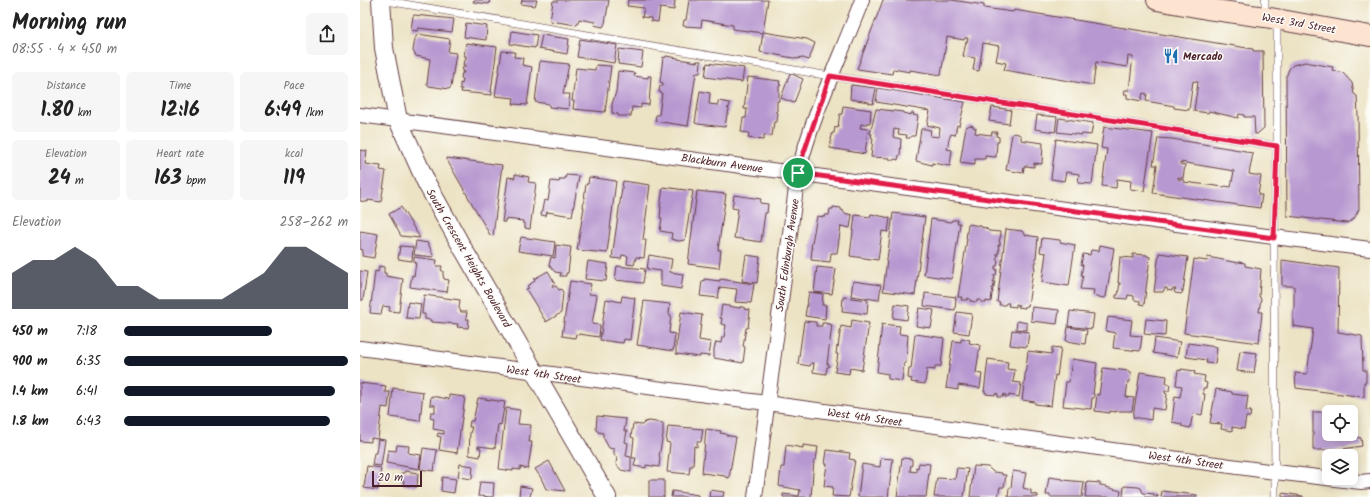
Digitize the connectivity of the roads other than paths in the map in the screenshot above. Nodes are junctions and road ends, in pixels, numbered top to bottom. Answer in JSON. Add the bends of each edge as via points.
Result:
{"nodes":[{"id":1,"x":381,"y":0,"type":"edge"},
{"id":2,"x":862,"y":0,"type":"edge"},
{"id":3,"x":1157,"y":0,"type":"edge"},
{"id":4,"x":1269,"y":12,"type":"edge"},
{"id":5,"x":1370,"y":36,"type":"edge"},
{"id":6,"x":830,"y":76,"type":"junction"},
{"id":7,"x":360,"y":115,"type":"edge"},
{"id":8,"x":398,"y":120,"type":"junction"},
{"id":9,"x":1277,"y":146,"type":"junction"},
{"id":10,"x":798,"y":173,"type":"junction"},
{"id":11,"x":1274,"y":238,"type":"junction"},
{"id":12,"x":1370,"y":249,"type":"edge"},
{"id":13,"x":360,"y":348,"type":"edge"},
{"id":14,"x":535,"y":373,"type":"junction"},
{"id":15,"x":767,"y":404,"type":"junction"},
{"id":16,"x":1275,"y":472,"type":"junction"},
{"id":17,"x":1370,"y":481,"type":"edge"},
{"id":18,"x":607,"y":497,"type":"edge"},
{"id":19,"x":755,"y":497,"type":"edge"},
{"id":20,"x":1275,"y":497,"type":"edge"}],
"edges":[{"from":1,"to":6,"type":"lane"},
{"from":1,"to":8,"type":"street","name":"South Crescent Heights Boulevard","via":[[384,48]]},
{"from":2,"to":6,"type":"street","name":"South Edinburgh Avenue"},
{"from":3,"to":4,"type":"main road","name":"West 3rd Street","via":[[1207,9]]},
{"from":4,"to":5,"type":"main road","name":"West 3rd Street"},
{"from":4,"to":9,"type":"lane"},
{"from":6,"to":9,"type":"lane"},
{"from":6,"to":10,"type":"street","name":"South Edinburgh Avenue"},
{"from":7,"to":8,"type":"street","name":"Blackburn Avenue"},
{"from":8,"to":10,"type":"street","name":"Blackburn Avenue"},
{"from":8,"to":14,"type":"street","name":"South Crescent Heights Boulevard","via":[[427,184]]},
{"from":9,"to":11,"type":"lane"},
{"from":10,"to":11,"type":"street","name":"Blackburn Avenue"},
{"from":10,"to":15,"type":"street","name":"South Edinburgh Avenue"},
{"from":11,"to":12,"type":"street","name":"Blackburn Avenue"},
{"from":11,"to":16,"type":"lane"},
{"from":13,"to":14,"type":"street","name":"West 4th Street"},
{"from":14,"to":15,"type":"street","name":"West 4th Street"},
{"from":14,"to":18,"type":"street","name":"South Crescent Heights Boulevard"},
{"from":15,"to":16,"type":"street","name":"West 4th Street"},
{"from":15,"to":19,"type":"street","name":"South Edinburgh Avenue"},
{"from":16,"to":17,"type":"street","name":"West 4th Street"},
{"from":16,"to":20,"type":"lane"}]}
